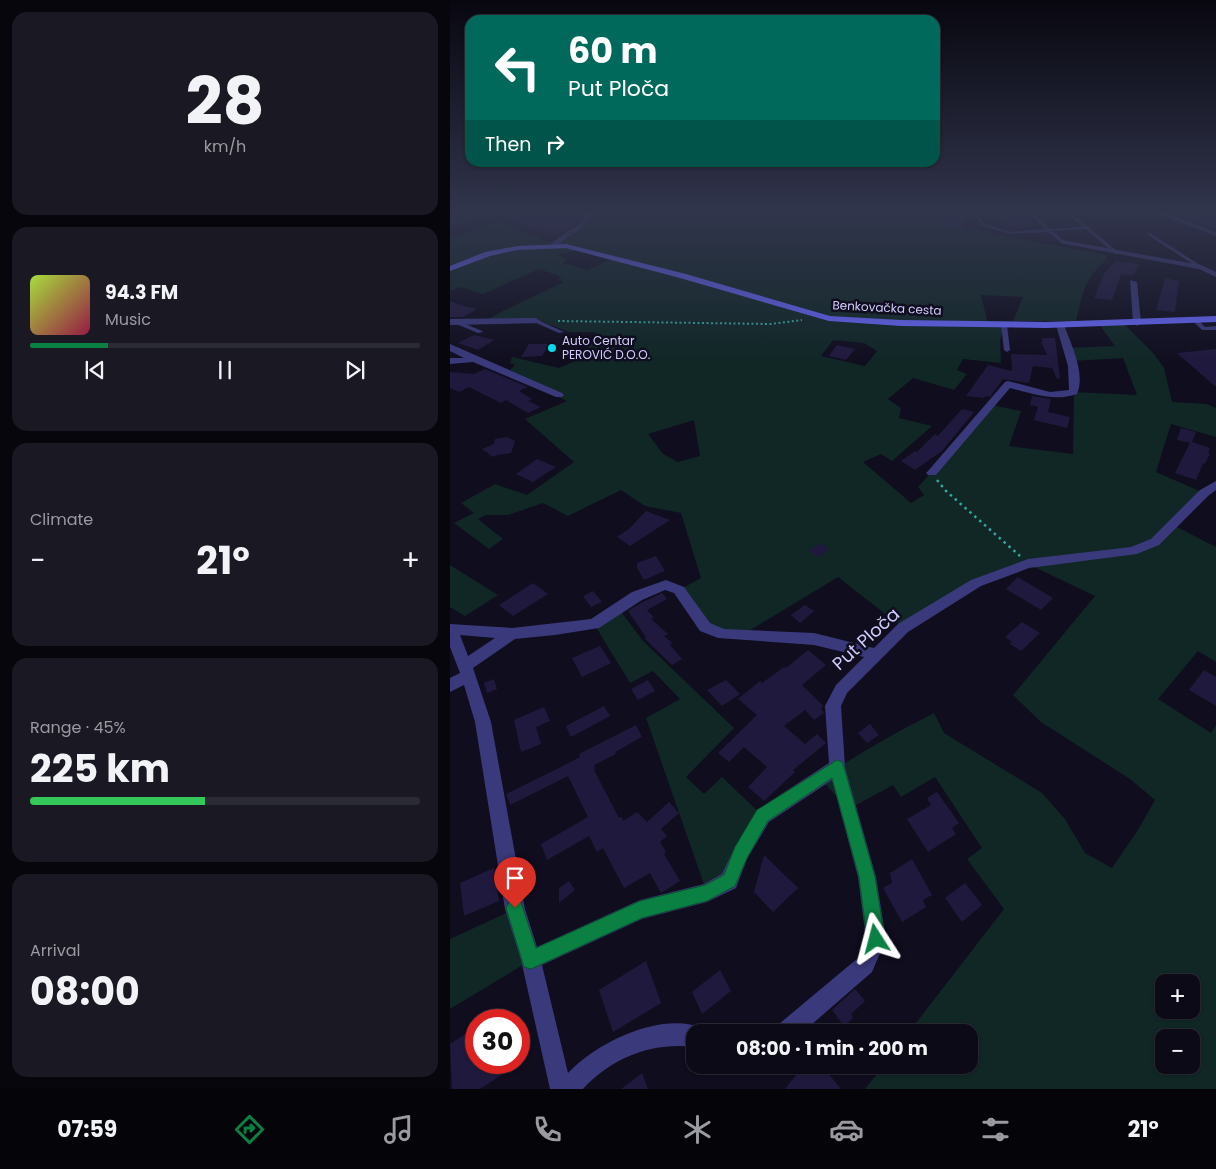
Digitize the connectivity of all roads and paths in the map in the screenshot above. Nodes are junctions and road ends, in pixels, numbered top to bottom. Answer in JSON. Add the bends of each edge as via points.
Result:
{"nodes":[{"id":1,"x":468,"y":262,"type":"edge"},
{"id":2,"x":629,"y":262,"type":"edge"},
{"id":3,"x":1170,"y":262,"type":"edge"},
{"id":4,"x":1193,"y":262,"type":"edge"},
{"id":5,"x":1201,"y":267,"type":"junction"},
{"id":6,"x":450,"y":269,"type":"edge"},
{"id":7,"x":1216,"y":275,"type":"edge"},
{"id":8,"x":1133,"y":282,"type":"dead end"},
{"id":9,"x":818,"y":315,"type":"junction"},
{"id":10,"x":1216,"y":319,"type":"edge"},
{"id":11,"x":1195,"y":320,"type":"junction"},
{"id":12,"x":453,"y":322,"type":"edge"},
{"id":13,"x":536,"y":322,"type":"junction"},
{"id":14,"x":1137,"y":323,"type":"junction"},
{"id":15,"x":1004,"y":325,"type":"junction"},
{"id":16,"x":1060,"y":325,"type":"junction"},
{"id":17,"x":1216,"y":328,"type":"edge"},
{"id":18,"x":480,"y":332,"type":"dead end"},
{"id":19,"x":561,"y":332,"type":"dead end"},
{"id":20,"x":450,"y":347,"type":"edge"},
{"id":21,"x":1007,"y":350,"type":"dead end"},
{"id":22,"x":475,"y":360,"type":"junction"},
{"id":23,"x":450,"y":361,"type":"edge"},
{"id":24,"x":559,"y":395,"type":"dead end"},
{"id":25,"x":932,"y":473,"type":"joint"},
{"id":26,"x":1216,"y":486,"type":"edge"},
{"id":27,"x":1028,"y":564,"type":"junction"},
{"id":28,"x":450,"y":629,"type":"edge"},
{"id":29,"x":512,"y":634,"type":"junction"},
{"id":30,"x":876,"y":654,"type":"junction"},
{"id":31,"x":466,"y":671,"type":"junction"},
{"id":32,"x":450,"y":686,"type":"edge"},
{"id":33,"x":837,"y":767,"type":"junction"},
{"id":34,"x":531,"y":960,"type":"junction"},
{"id":35,"x":796,"y":1024,"type":"edge"},
{"id":36,"x":686,"y":1035,"type":"edge"},
{"id":37,"x":561,"y":1089,"type":"edge"},
{"id":38,"x":568,"y":1089,"type":"edge"}],
"edges":[{"from":1,"to":6,"type":"main road","name":"Benkovačka cesta"},
{"from":2,"to":9,"type":"main road","name":"Benkovačka cesta"},
{"from":3,"to":5,"type":"street"},
{"from":4,"to":5,"type":"lane"},
{"from":5,"to":7,"type":"street"},
{"from":8,"to":14,"type":"street"},
{"from":9,"to":13,"type":"path","via":[[800,321],[771,324]]},
{"from":9,"to":15,"type":"main road","name":"Benkovačka cesta","via":[[901,323]]},
{"from":10,"to":11,"type":"main road","name":"Benkovačka cesta"},
{"from":11,"to":14,"type":"main road","name":"Benkovačka cesta"},
{"from":11,"to":17,"type":"lane","via":[[1204,329]]},
{"from":12,"to":13,"type":"street"},
{"from":12,"to":18,"type":"lane"},
{"from":13,"to":19,"type":"lane"},
{"from":14,"to":16,"type":"main road","name":"Benkovačka cesta"},
{"from":15,"to":16,"type":"main road","name":"Benkovačka cesta"},
{"from":15,"to":21,"type":"lane"},
{"from":16,"to":25,"type":"street","via":[[1076,378],[1074,392],[1056,396],[1008,384]]},
{"from":20,"to":22,"type":"street"},
{"from":22,"to":23,"type":"street"},
{"from":22,"to":24,"type":"street"},
{"from":25,"to":27,"type":"path","via":[[946,491]]},
{"from":26,"to":27,"type":"street","name":"Put Ploča","via":[[1204,492],[1155,542],[1133,551]]},
{"from":27,"to":30,"type":"street","name":"Put Ploča","via":[[976,583],[903,628]]},
{"from":28,"to":29,"type":"street"},
{"from":28,"to":31,"type":"street"},
{"from":29,"to":30,"type":"street","via":[[594,624],[637,596],[666,585],[679,590],[705,627],[723,634],[814,639]]},
{"from":29,"to":31,"type":"street"},
{"from":30,"to":33,"type":"street","name":"Put Ploča","via":[[840,689],[833,706]]},
{"from":31,"to":32,"type":"street"},
{"from":31,"to":34,"type":"street","via":[[483,722],[515,908]]},
{"from":33,"to":34,"type":"street","via":[[763,816],[741,853],[730,880],[707,893],[640,910]]},
{"from":33,"to":35,"type":"street","name":"Put Ploča","via":[[867,877],[876,939],[865,965]]},
{"from":34,"to":37,"type":"street"},
{"from":36,"to":38,"type":"street","via":[[637,1040],[596,1063]]}]}
